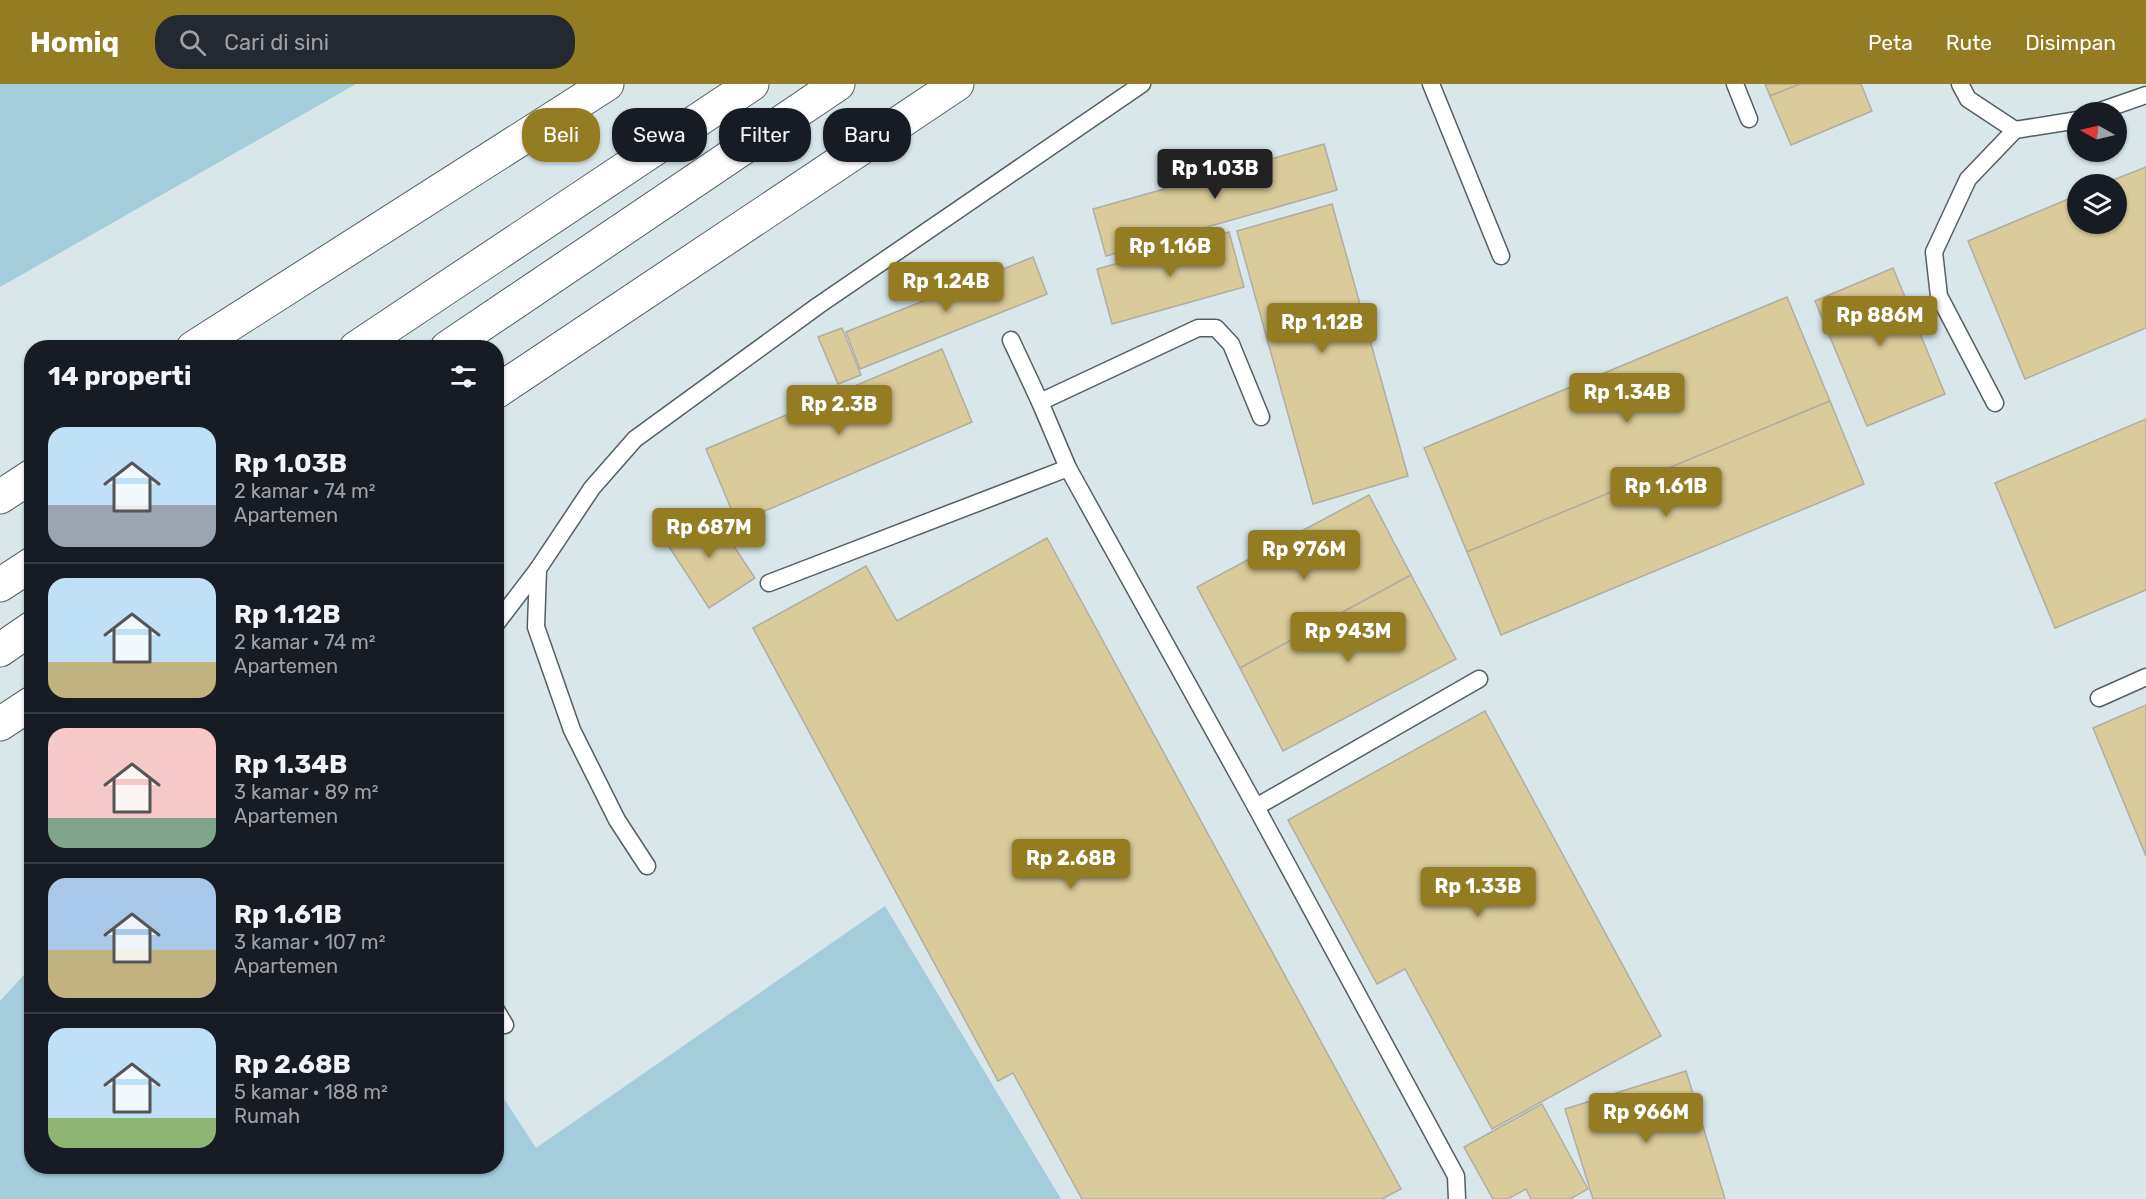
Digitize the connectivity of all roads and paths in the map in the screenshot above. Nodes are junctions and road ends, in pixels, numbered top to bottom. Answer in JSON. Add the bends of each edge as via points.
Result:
{"nodes":[{"id":1,"x":607,"y":84,"type":"edge"},
{"id":2,"x":619,"y":84,"type":"edge"},
{"id":3,"x":752,"y":84,"type":"edge"},
{"id":4,"x":838,"y":84,"type":"edge"},
{"id":5,"x":957,"y":84,"type":"edge"},
{"id":6,"x":1142,"y":84,"type":"edge"},
{"id":7,"x":1431,"y":84,"type":"edge"},
{"id":8,"x":1735,"y":84,"type":"edge"},
{"id":9,"x":1960,"y":84,"type":"edge"},
{"id":10,"x":2146,"y":95,"type":"edge"},
{"id":11,"x":2126,"y":102,"type":"edge"},
{"id":12,"x":1749,"y":119,"type":"dead end"},
{"id":13,"x":2067,"y":122,"type":"edge"},
{"id":14,"x":2015,"y":130,"type":"junction"},
{"id":15,"x":1501,"y":256,"type":"dead end"},
{"id":16,"x":206,"y":340,"type":"edge"},
{"id":17,"x":235,"y":340,"type":"edge"},
{"id":18,"x":368,"y":340,"type":"edge"},
{"id":19,"x":459,"y":340,"type":"edge"},
{"id":20,"x":1011,"y":340,"type":"dead end"},
{"id":21,"x":504,"y":387,"type":"edge"},
{"id":22,"x":1040,"y":402,"type":"junction"},
{"id":23,"x":1995,"y":403,"type":"dead end"},
{"id":24,"x":1261,"y":417,"type":"dead end"},
{"id":25,"x":24,"y":456,"type":"edge"},
{"id":26,"x":1068,"y":468,"type":"junction"},
{"id":27,"x":0,"y":471,"type":"edge"},
{"id":28,"x":24,"y":481,"type":"edge"},
{"id":29,"x":0,"y":497,"type":"edge"},
{"id":30,"x":24,"y":569,"type":"edge"},
{"id":31,"x":538,"y":569,"type":"junction"},
{"id":32,"x":769,"y":583,"type":"dead end"},
{"id":33,"x":0,"y":585,"type":"edge"},
{"id":34,"x":504,"y":614,"type":"edge"},
{"id":35,"x":24,"y":634,"type":"edge"},
{"id":36,"x":0,"y":650,"type":"edge"},
{"id":37,"x":2146,"y":677,"type":"edge"},
{"id":38,"x":1479,"y":679,"type":"dead end"},
{"id":39,"x":2099,"y":698,"type":"dead end"},
{"id":40,"x":24,"y":708,"type":"edge"},
{"id":41,"x":0,"y":724,"type":"edge"},
{"id":42,"x":1256,"y":807,"type":"junction"},
{"id":43,"x":647,"y":866,"type":"dead end"},
{"id":44,"x":1457,"y":1199,"type":"edge"}],
"edges":[{"from":1,"to":16,"type":"highway"},
{"from":2,"to":17,"type":"highway"},
{"from":3,"to":18,"type":"highway"},
{"from":4,"to":19,"type":"highway"},
{"from":5,"to":21,"type":"highway"},
{"from":6,"to":31,"type":"lane","via":[[819,305],[635,439],[592,488]]},
{"from":7,"to":15,"type":"lane"},
{"from":8,"to":12,"type":"lane"},
{"from":9,"to":14,"type":"lane","via":[[1968,99]]},
{"from":10,"to":11,"type":"lane"},
{"from":13,"to":14,"type":"lane"},
{"from":14,"to":23,"type":"lane","via":[[1968,179],[1934,252],[1939,296]]},
{"from":20,"to":22,"type":"lane"},
{"from":22,"to":24,"type":"lane","via":[[1198,328],[1216,328],[1231,344]]},
{"from":22,"to":26,"type":"lane"},
{"from":25,"to":27,"type":"highway"},
{"from":26,"to":32,"type":"lane"},
{"from":26,"to":42,"type":"lane"},
{"from":28,"to":29,"type":"highway"},
{"from":30,"to":33,"type":"highway"},
{"from":31,"to":34,"type":"lane"},
{"from":31,"to":43,"type":"lane","via":[[536,627],[572,730],[617,820]]},
{"from":35,"to":36,"type":"highway"},
{"from":37,"to":39,"type":"lane"},
{"from":38,"to":42,"type":"lane"},
{"from":40,"to":41,"type":"highway"},
{"from":42,"to":44,"type":"lane","via":[[1456,1176]]}]}
